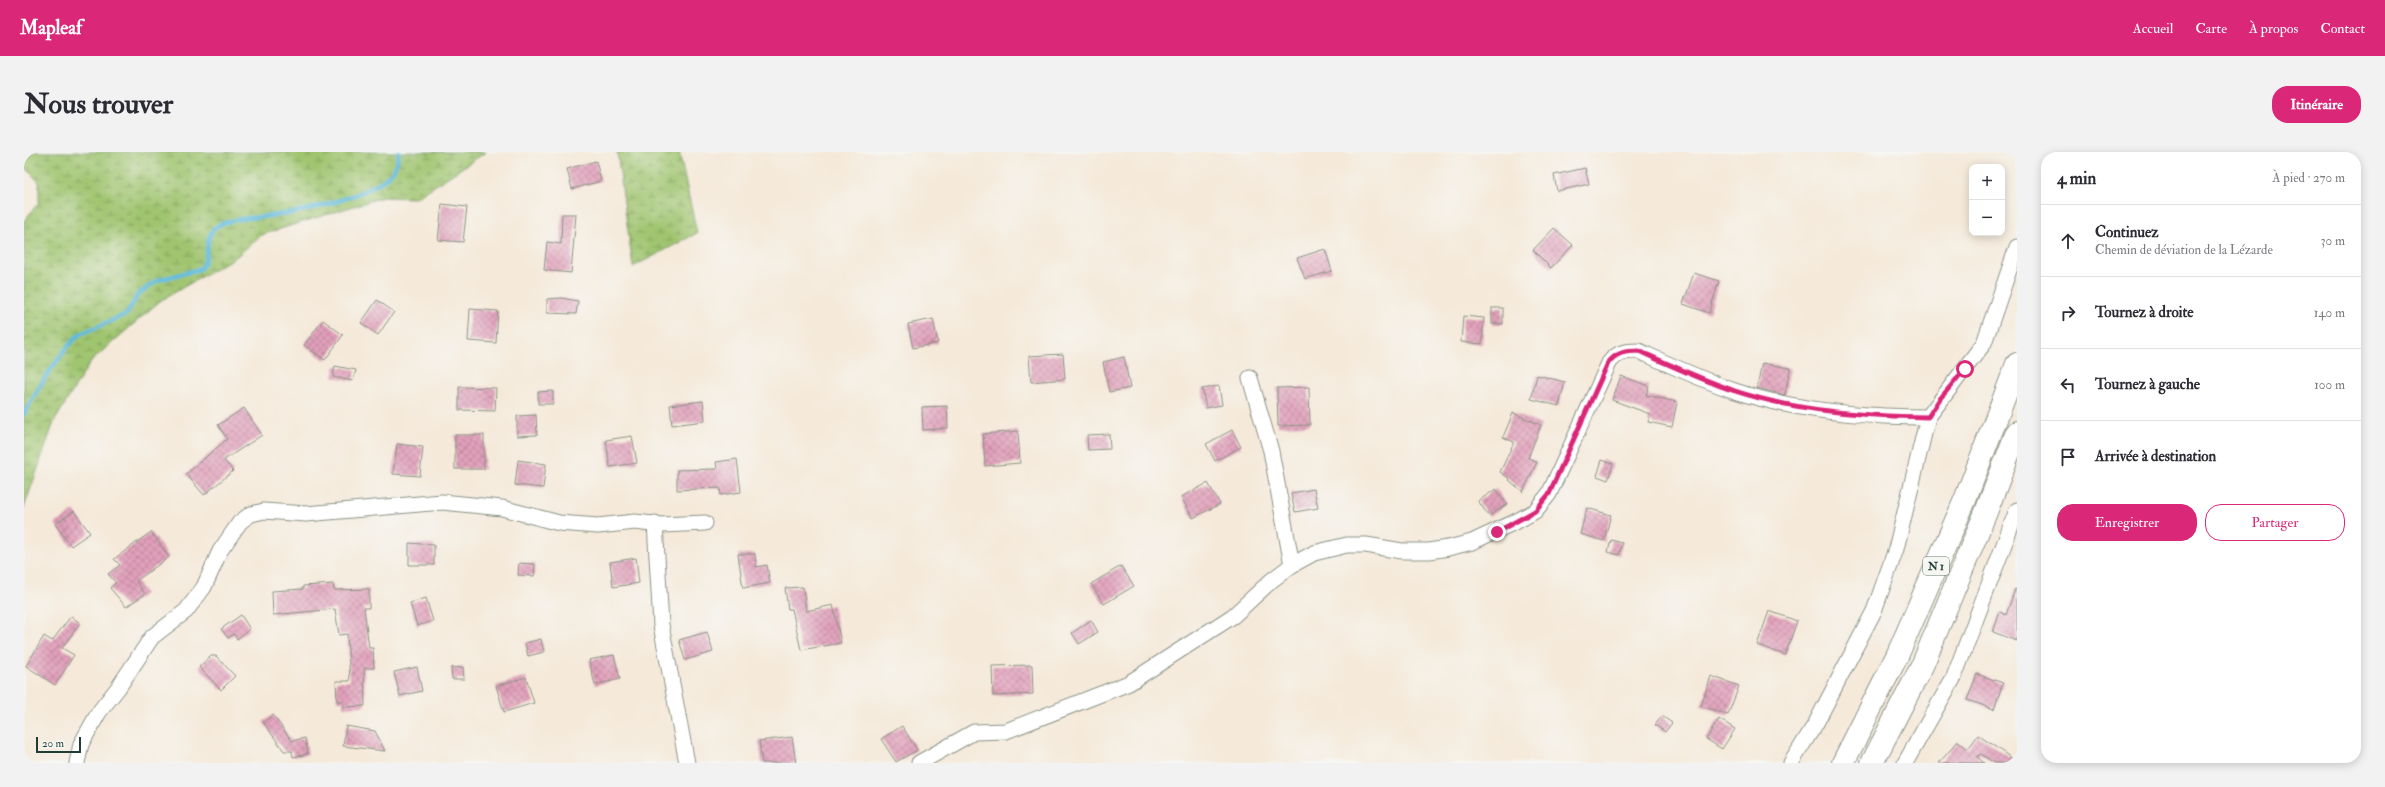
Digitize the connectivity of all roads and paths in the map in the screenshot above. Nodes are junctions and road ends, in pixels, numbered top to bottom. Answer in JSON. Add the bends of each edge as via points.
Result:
{"nodes":[{"id":1,"x":2017,"y":247,"type":"edge"},
{"id":2,"x":2017,"y":364,"type":"edge"},
{"id":3,"x":1250,"y":378,"type":"dead end"},
{"id":4,"x":1928,"y":417,"type":"junction"},
{"id":5,"x":2017,"y":432,"type":"edge"},
{"id":6,"x":2017,"y":510,"type":"edge"},
{"id":7,"x":705,"y":523,"type":"dead end"},
{"id":8,"x":655,"y":524,"type":"junction"},
{"id":9,"x":1292,"y":565,"type":"junction"},
{"id":10,"x":78,"y":763,"type":"edge"},
{"id":11,"x":686,"y":763,"type":"edge"},
{"id":12,"x":919,"y":763,"type":"edge"},
{"id":13,"x":1791,"y":763,"type":"edge"},
{"id":14,"x":1843,"y":763,"type":"edge"},
{"id":15,"x":1872,"y":763,"type":"edge"},
{"id":16,"x":1905,"y":763,"type":"edge"}],
"edges":[{"from":1,"to":4,"type":"street","via":[[1984,343]]},
{"from":2,"to":14,"type":"highway","number":"N 1","via":[[1965,500],[1897,656]]},
{"from":3,"to":9,"type":"street","via":[[1271,451]]},
{"from":4,"to":9,"type":"street","via":[[1854,415],[1793,405],[1735,391],[1639,351],[1622,352],[1608,363],[1556,480],[1549,494],[1535,511],[1497,532],[1448,548],[1402,551],[1366,545],[1347,545],[1314,552]]},
{"from":4,"to":13,"type":"street","via":[[1887,578],[1848,663]]},
{"from":5,"to":15,"type":"highway","number":"N 1","via":[[1922,666]]},
{"from":6,"to":16,"type":"street","via":[[1954,678]]},
{"from":7,"to":8,"type":"street"},
{"from":8,"to":10,"type":"street","via":[[635,522],[598,526],[559,523],[502,508],[442,502],[306,514],[264,511],[251,514],[240,522],[220,551],[204,587],[191,605],[152,637],[99,712],[81,744]]},
{"from":8,"to":11,"type":"street","via":[[661,625]]},
{"from":9,"to":12,"type":"street","via":[[1233,616],[1129,683],[1006,731],[974,732]]}]}
